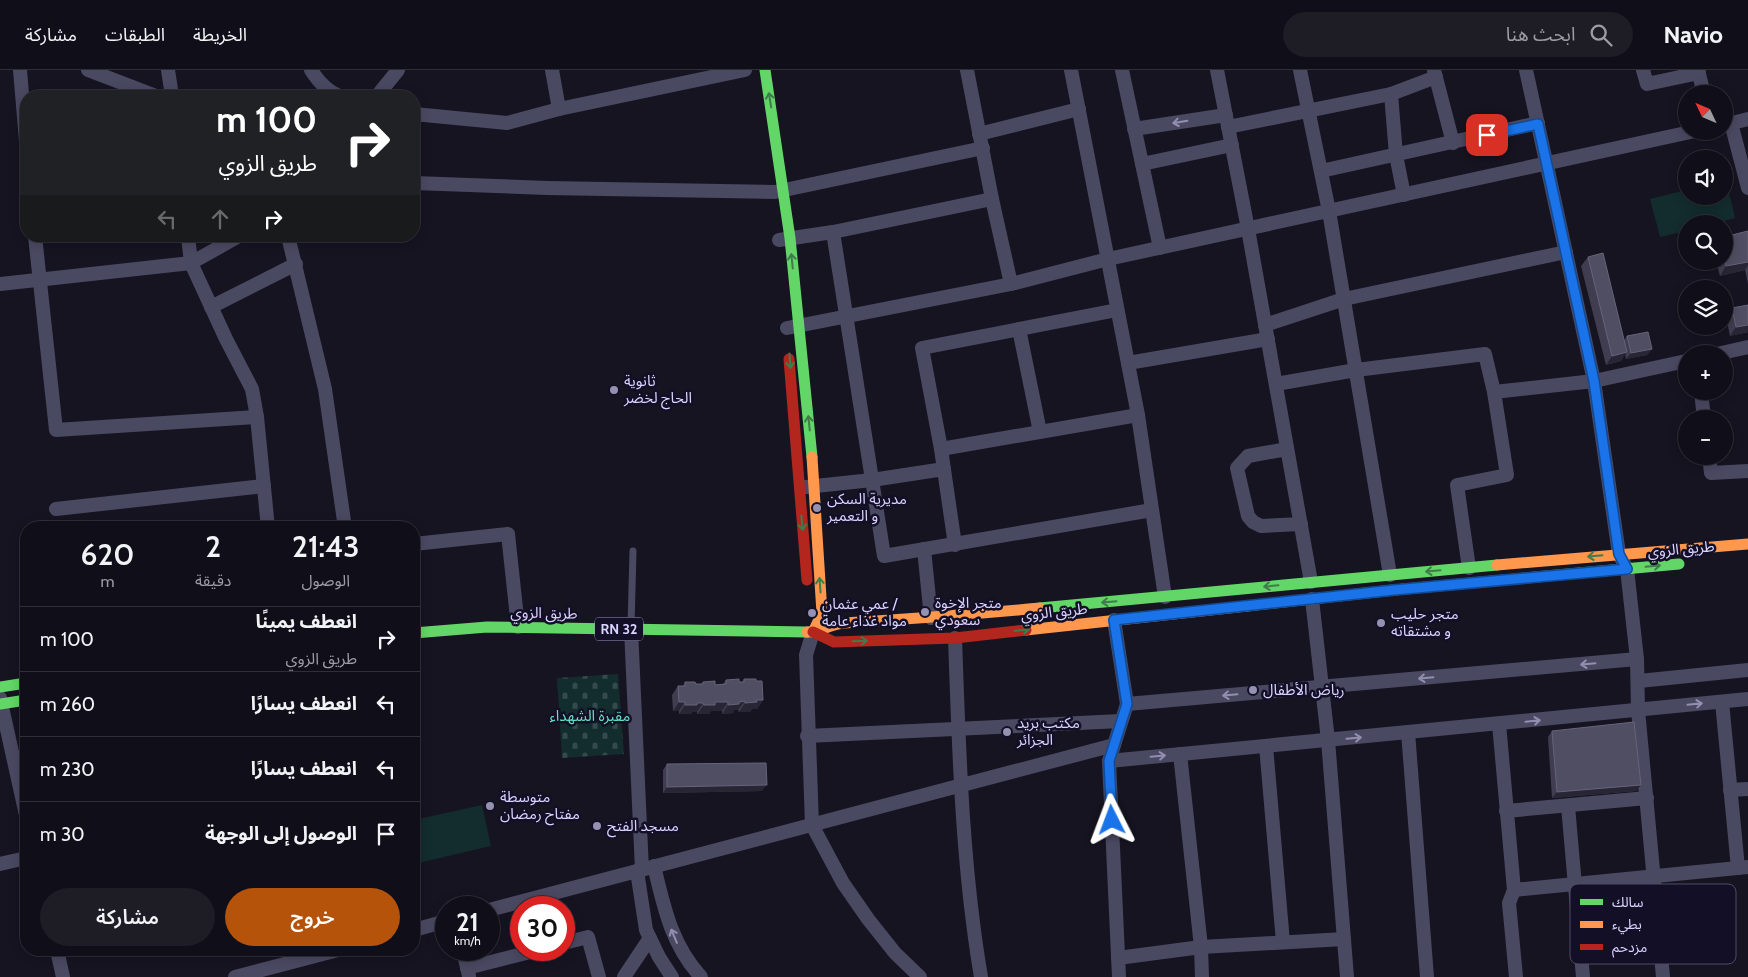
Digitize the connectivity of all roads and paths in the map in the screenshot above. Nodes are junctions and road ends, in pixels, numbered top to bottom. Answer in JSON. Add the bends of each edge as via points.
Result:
{"nodes":[{"id":1,"x":20,"y":70,"type":"edge"},
{"id":2,"x":88,"y":70,"type":"edge"},
{"id":3,"x":168,"y":70,"type":"edge"},
{"id":4,"x":311,"y":70,"type":"edge"},
{"id":5,"x":398,"y":70,"type":"edge"},
{"id":6,"x":552,"y":70,"type":"edge"},
{"id":7,"x":765,"y":70,"type":"edge"},
{"id":8,"x":967,"y":70,"type":"edge"},
{"id":9,"x":1071,"y":70,"type":"edge"},
{"id":10,"x":1122,"y":70,"type":"edge"},
{"id":11,"x":1217,"y":70,"type":"edge"},
{"id":12,"x":1300,"y":70,"type":"edge"},
{"id":13,"x":1526,"y":70,"type":"edge"},
{"id":14,"x":1643,"y":70,"type":"edge"},
{"id":15,"x":1699,"y":72,"type":"edge"},
{"id":16,"x":751,"y":73,"type":"edge"},
{"id":17,"x":1435,"y":73,"type":"edge"},
{"id":18,"x":1702,"y":85,"type":"edge"},
{"id":19,"x":22,"y":90,"type":"edge"},
{"id":20,"x":140,"y":90,"type":"edge"},
{"id":21,"x":171,"y":90,"type":"edge"},
{"id":22,"x":329,"y":90,"type":"edge"},
{"id":23,"x":382,"y":90,"type":"edge"},
{"id":24,"x":1391,"y":94,"type":"junction"},
{"id":25,"x":758,"y":98,"type":"dead end"},
{"id":26,"x":559,"y":109,"type":"junction"},
{"id":27,"x":1079,"y":109,"type":"junction"},
{"id":28,"x":1309,"y":111,"type":"junction"},
{"id":29,"x":420,"y":115,"type":"edge"},
{"id":30,"x":1748,"y":119,"type":"edge"},
{"id":31,"x":1227,"y":121,"type":"junction"},
{"id":32,"x":1733,"y":123,"type":"edge"},
{"id":33,"x":1538,"y":124,"type":"junction"},
{"id":34,"x":1134,"y":129,"type":"junction"},
{"id":35,"x":979,"y":134,"type":"junction"},
{"id":36,"x":1678,"y":135,"type":"edge"},
{"id":37,"x":1732,"y":140,"type":"edge"},
{"id":38,"x":1453,"y":143,"type":"junction"},
{"id":39,"x":1232,"y":145,"type":"junction"},
{"id":40,"x":983,"y":148,"type":"junction"},
{"id":41,"x":1396,"y":155,"type":"junction"},
{"id":42,"x":1142,"y":164,"type":"junction"},
{"id":43,"x":1547,"y":164,"type":"junction"},
{"id":44,"x":1321,"y":171,"type":"junction"},
{"id":45,"x":420,"y":183,"type":"edge"},
{"id":46,"x":1748,"y":188,"type":"edge"},
{"id":47,"x":779,"y":191,"type":"junction"},
{"id":48,"x":1404,"y":195,"type":"junction"},
{"id":49,"x":992,"y":199,"type":"junction"},
{"id":50,"x":1329,"y":211,"type":"junction"},
{"id":51,"x":1248,"y":229,"type":"junction"},
{"id":52,"x":833,"y":232,"type":"junction"},
{"id":53,"x":784,"y":239,"type":"junction"},
{"id":54,"x":36,"y":242,"type":"edge"},
{"id":55,"x":189,"y":242,"type":"edge"},
{"id":56,"x":228,"y":242,"type":"edge"},
{"id":57,"x":290,"y":242,"type":"edge"},
{"id":58,"x":1160,"y":248,"type":"junction"},
{"id":59,"x":1566,"y":252,"type":"junction"},
{"id":60,"x":1108,"y":259,"type":"junction"},
{"id":61,"x":191,"y":263,"type":"junction"},
{"id":62,"x":296,"y":264,"type":"junction"},
{"id":63,"x":782,"y":269,"type":"dead end"},
{"id":64,"x":39,"y":279,"type":"junction"},
{"id":65,"x":0,"y":284,"type":"edge"},
{"id":66,"x":1011,"y":284,"type":"junction"},
{"id":67,"x":1344,"y":299,"type":"junction"},
{"id":68,"x":211,"y":307,"type":"junction"},
{"id":69,"x":1118,"y":310,"type":"junction"},
{"id":70,"x":846,"y":316,"type":"junction"},
{"id":71,"x":1019,"y":329,"type":"junction"},
{"id":72,"x":790,"y":331,"type":"junction"},
{"id":73,"x":1266,"y":332,"type":"junction"},
{"id":74,"x":1748,"y":347,"type":"edge"},
{"id":75,"x":1733,"y":350,"type":"edge"},
{"id":76,"x":1128,"y":363,"type":"junction"},
{"id":77,"x":1678,"y":363,"type":"edge"},
{"id":78,"x":1356,"y":370,"type":"junction"},
{"id":79,"x":1594,"y":381,"type":"junction"},
{"id":80,"x":1276,"y":384,"type":"junction"},
{"id":81,"x":1494,"y":392,"type":"junction"},
{"id":82,"x":1138,"y":415,"type":"junction"},
{"id":83,"x":257,"y":417,"type":"junction"},
{"id":84,"x":1040,"y":432,"type":"junction"},
{"id":85,"x":941,"y":448,"type":"junction"},
{"id":86,"x":1287,"y":449,"type":"junction"},
{"id":87,"x":1710,"y":465,"type":"edge"},
{"id":88,"x":944,"y":469,"type":"junction"},
{"id":89,"x":1748,"y":471,"type":"edge"},
{"id":90,"x":872,"y":480,"type":"junction"},
{"id":91,"x":264,"y":486,"type":"junction"},
{"id":92,"x":799,"y":487,"type":"junction"},
{"id":93,"x":814,"y":487,"type":"junction"},
{"id":94,"x":56,"y":509,"type":"dead end"},
{"id":95,"x":1152,"y":510,"type":"junction"},
{"id":96,"x":267,"y":521,"type":"edge"},
{"id":97,"x":344,"y":521,"type":"edge"},
{"id":98,"x":1301,"y":524,"type":"junction"},
{"id":99,"x":420,"y":543,"type":"edge"},
{"id":100,"x":1748,"y":544,"type":"edge"},
{"id":101,"x":955,"y":545,"type":"junction"},
{"id":102,"x":924,"y":549,"type":"junction"},
{"id":103,"x":633,"y":551,"type":"dead end"},
{"id":104,"x":1619,"y":554,"type":"junction"},
{"id":105,"x":1691,"y":563,"type":"dead end"},
{"id":106,"x":1469,"y":568,"type":"junction"},
{"id":107,"x":1627,"y":569,"type":"junction"},
{"id":108,"x":1390,"y":575,"type":"junction"},
{"id":109,"x":1311,"y":582,"type":"junction"},
{"id":110,"x":808,"y":596,"type":"dead end"},
{"id":111,"x":1165,"y":597,"type":"junction"},
{"id":112,"x":1312,"y":599,"type":"junction"},
{"id":113,"x":810,"y":616,"type":"dead end"},
{"id":114,"x":930,"y":618,"type":"junction"},
{"id":115,"x":1114,"y":620,"type":"junction"},
{"id":116,"x":518,"y":627,"type":"junction"},
{"id":117,"x":631,"y":629,"type":"junction"},
{"id":118,"x":813,"y":632,"type":"junction"},
{"id":119,"x":420,"y":634,"type":"edge"},
{"id":120,"x":955,"y":638,"type":"junction"},
{"id":121,"x":1637,"y":659,"type":"junction"},
{"id":122,"x":1748,"y":670,"type":"edge"},
{"id":123,"x":1638,"y":681,"type":"junction"},
{"id":124,"x":20,"y":684,"type":"edge"},
{"id":125,"x":0,"y":687,"type":"edge"},
{"id":126,"x":1323,"y":687,"type":"junction"},
{"id":127,"x":1748,"y":699,"type":"edge"},
{"id":128,"x":20,"y":700,"type":"edge"},
{"id":129,"x":0,"y":702,"type":"edge"},
{"id":130,"x":1722,"y":702,"type":"junction"},
{"id":131,"x":1127,"y":704,"type":"junction"},
{"id":132,"x":1638,"y":710,"type":"junction"},
{"id":133,"x":1122,"y":721,"type":"junction"},
{"id":134,"x":1499,"y":724,"type":"junction"},
{"id":135,"x":958,"y":728,"type":"junction"},
{"id":136,"x":1408,"y":732,"type":"junction"},
{"id":137,"x":807,"y":736,"type":"junction"},
{"id":138,"x":1328,"y":740,"type":"junction"},
{"id":139,"x":1114,"y":745,"type":"junction"},
{"id":140,"x":1266,"y":746,"type":"junction"},
{"id":141,"x":1180,"y":754,"type":"junction"},
{"id":142,"x":1109,"y":761,"type":"junction"},
{"id":143,"x":20,"y":770,"type":"edge"},
{"id":144,"x":960,"y":786,"type":"junction"},
{"id":145,"x":1748,"y":789,"type":"edge"},
{"id":146,"x":1730,"y":790,"type":"junction"},
{"id":147,"x":1647,"y":798,"type":"junction"},
{"id":148,"x":1568,"y":806,"type":"junction"},
{"id":149,"x":1506,"y":811,"type":"junction"},
{"id":150,"x":812,"y":826,"type":"junction"},
{"id":151,"x":20,"y":859,"type":"edge"},
{"id":152,"x":0,"y":864,"type":"edge"},
{"id":153,"x":1743,"y":868,"type":"edge"},
{"id":154,"x":645,"y":869,"type":"junction"},
{"id":155,"x":1654,"y":876,"type":"junction"},
{"id":156,"x":1570,"y":884,"type":"edge"},
{"id":157,"x":1574,"y":884,"type":"joint"},
{"id":158,"x":1655,"y":884,"type":"edge"},
{"id":159,"x":1514,"y":890,"type":"junction"},
{"id":160,"x":500,"y":907,"type":"edge"},
{"id":161,"x":435,"y":924,"type":"edge"},
{"id":162,"x":420,"y":928,"type":"edge"},
{"id":163,"x":650,"y":938,"type":"junction"},
{"id":164,"x":1344,"y":939,"type":"junction"},
{"id":165,"x":575,"y":940,"type":"edge"},
{"id":166,"x":1283,"y":942,"type":"junction"},
{"id":167,"x":1201,"y":947,"type":"junction"},
{"id":168,"x":58,"y":956,"type":"edge"},
{"id":169,"x":315,"y":956,"type":"edge"},
{"id":170,"x":1118,"y":958,"type":"junction"},
{"id":171,"x":510,"y":959,"type":"edge"},
{"id":172,"x":1583,"y":964,"type":"edge"},
{"id":173,"x":1663,"y":964,"type":"edge"},
{"id":174,"x":468,"y":973,"type":"edge"},
{"id":175,"x":239,"y":976,"type":"edge"},
{"id":176,"x":63,"y":977,"type":"edge"},
{"id":177,"x":599,"y":977,"type":"edge"},
{"id":178,"x":624,"y":977,"type":"edge"},
{"id":179,"x":672,"y":977,"type":"edge"},
{"id":180,"x":701,"y":977,"type":"edge"},
{"id":181,"x":920,"y":977,"type":"edge"},
{"id":182,"x":981,"y":977,"type":"edge"},
{"id":183,"x":1118,"y":977,"type":"edge"},
{"id":184,"x":1202,"y":977,"type":"edge"},
{"id":185,"x":1347,"y":977,"type":"edge"},
{"id":186,"x":1427,"y":977,"type":"edge"},
{"id":187,"x":1516,"y":977,"type":"edge"},
{"id":188,"x":1584,"y":977,"type":"edge"},
{"id":189,"x":1664,"y":977,"type":"edge"}],
"edges":[{"from":1,"to":19,"type":"street"},
{"from":2,"to":20,"type":"street"},
{"from":3,"to":21,"type":"street"},
{"from":4,"to":22,"type":"street"},
{"from":5,"to":23,"type":"street"},
{"from":6,"to":26,"type":"street"},
{"from":47,"to":7,"type":"main road","one_way":true},
{"from":8,"to":35,"type":"street"},
{"from":9,"to":27,"type":"street"},
{"from":10,"to":34,"type":"street"},
{"from":11,"to":31,"type":"street"},
{"from":12,"to":28,"type":"street"},
{"from":13,"to":33,"type":"street"},
{"from":14,"to":15,"type":"street","via":[[1647,84]]},
{"from":15,"to":18,"type":"street"},
{"from":16,"to":26,"type":"street"},
{"from":17,"to":24,"type":"street"},
{"from":17,"to":38,"type":"street"},
{"from":24,"to":28,"type":"street"},
{"from":24,"to":41,"type":"street"},
{"from":25,"to":47,"type":"main road"},
{"from":26,"to":29,"type":"street","via":[[506,123]]},
{"from":27,"to":35,"type":"street"},
{"from":27,"to":60,"type":"street"},
{"from":28,"to":31,"type":"street"},
{"from":28,"to":44,"type":"street"},
{"from":30,"to":32,"type":"street"},
{"from":31,"to":34,"type":"street","one_way":true},
{"from":31,"to":39,"type":"street"},
{"from":33,"to":38,"type":"street"},
{"from":33,"to":43,"type":"street"},
{"from":34,"to":42,"type":"street"},
{"from":35,"to":40,"type":"street"},
{"from":36,"to":43,"type":"street"},
{"from":37,"to":46,"type":"street"},
{"from":38,"to":41,"type":"street"},
{"from":39,"to":42,"type":"street"},
{"from":39,"to":51,"type":"street"},
{"from":40,"to":47,"type":"street"},
{"from":40,"to":49,"type":"street"},
{"from":41,"to":44,"type":"street"},
{"from":41,"to":48,"type":"street"},
{"from":42,"to":58,"type":"street"},
{"from":43,"to":48,"type":"street"},
{"from":43,"to":59,"type":"street"},
{"from":44,"to":50,"type":"street"},
{"from":45,"to":47,"type":"street"},
{"from":47,"to":53,"type":"main road"},
{"from":48,"to":50,"type":"street"},
{"from":49,"to":52,"type":"street"},
{"from":49,"to":66,"type":"street"},
{"from":50,"to":51,"type":"street"},
{"from":50,"to":67,"type":"street"},
{"from":51,"to":58,"type":"street"},
{"from":51,"to":73,"type":"street"},
{"from":52,"to":53,"type":"street"},
{"from":52,"to":70,"type":"street"},
{"from":53,"to":63,"type":"main road"},
{"from":72,"to":53,"type":"main road","one_way":true},
{"from":54,"to":64,"type":"street"},
{"from":55,"to":61,"type":"street"},
{"from":56,"to":61,"type":"street"},
{"from":57,"to":62,"type":"street"},
{"from":58,"to":60,"type":"street"},
{"from":59,"to":67,"type":"street"},
{"from":59,"to":79,"type":"street"},
{"from":60,"to":66,"type":"street"},
{"from":60,"to":69,"type":"street"},
{"from":61,"to":64,"type":"street"},
{"from":61,"to":68,"type":"street"},
{"from":62,"to":68,"type":"street"},
{"from":62,"to":97,"type":"street","via":[[325,389]]},
{"from":64,"to":65,"type":"street"},
{"from":64,"to":83,"type":"street","via":[[56,430]]},
{"from":66,"to":70,"type":"street"},
{"from":67,"to":73,"type":"street"},
{"from":67,"to":78,"type":"street"},
{"from":68,"to":83,"type":"street","via":[[252,389]]},
{"from":69,"to":71,"type":"street"},
{"from":69,"to":76,"type":"street"},
{"from":70,"to":72,"type":"street"},
{"from":70,"to":90,"type":"street"},
{"from":71,"to":84,"type":"street"},
{"from":71,"to":85,"type":"street","via":[[922,348]]},
{"from":72,"to":92,"type":"main road","one_way":true},
{"from":93,"to":72,"type":"main road","one_way":true},
{"from":73,"to":76,"type":"street"},
{"from":73,"to":80,"type":"street"},
{"from":74,"to":75,"type":"street"},
{"from":76,"to":82,"type":"street"},
{"from":77,"to":79,"type":"street"},
{"from":78,"to":80,"type":"street"},
{"from":78,"to":81,"type":"street","via":[[1485,354]]},
{"from":78,"to":108,"type":"street"},
{"from":79,"to":81,"type":"street"},
{"from":79,"to":104,"type":"street"},
{"from":80,"to":86,"type":"street"},
{"from":81,"to":106,"type":"street","via":[[1507,475],[1457,485]]},
{"from":82,"to":84,"type":"street"},
{"from":82,"to":95,"type":"street"},
{"from":83,"to":91,"type":"street"},
{"from":84,"to":85,"type":"street"},
{"from":85,"to":88,"type":"street"},
{"from":86,"to":98,"type":"street"},
{"from":86,"to":98,"type":"street","via":[[1248,456],[1237,468],[1248,516],[1253,522],[1261,526]]},
{"from":87,"to":89,"type":"street","via":[[1711,473]]},
{"from":88,"to":90,"type":"street"},
{"from":88,"to":101,"type":"street"},
{"from":90,"to":93,"type":"street"},
{"from":90,"to":102,"type":"street","via":[[884,556]]},
{"from":91,"to":94,"type":"street"},
{"from":91,"to":96,"type":"street"},
{"from":92,"to":93,"type":"street"},
{"from":92,"to":110,"type":"main road","one_way":true},
{"from":118,"to":93,"type":"main road","one_way":true,"via":[[822,613]]},
{"from":95,"to":101,"type":"street"},
{"from":95,"to":111,"type":"street"},
{"from":98,"to":109,"type":"street"},
{"from":99,"to":116,"type":"street","via":[[508,534]]},
{"from":100,"to":104,"type":"main road","name":"طريق الزوي","number":"RN 32"},
{"from":101,"to":102,"type":"street"},
{"from":102,"to":114,"type":"street"},
{"from":103,"to":117,"type":"lane"},
{"from":104,"to":106,"type":"main road","name":"طريق الزوي","number":"RN 32","one_way":true},
{"from":104,"to":107,"type":"street"},
{"from":107,"to":105,"type":"main road","name":"طريق الزوي","number":"RN 32","one_way":true},
{"from":106,"to":108,"type":"main road","name":"طريق الزوي","number":"RN 32","one_way":true},
{"from":107,"to":112,"type":"main road","name":"طريق الزوي","number":"RN 32"},
{"from":107,"to":121,"type":"street"},
{"from":108,"to":109,"type":"main road","name":"طريق الزوي","number":"RN 32"},
{"from":109,"to":111,"type":"main road","name":"طريق الزوي","number":"RN 32","one_way":true},
{"from":111,"to":114,"type":"main road","name":"طريق الزوي","number":"RN 32","one_way":true},
{"from":112,"to":115,"type":"main road","name":"طريق الزوي","number":"RN 32"},
{"from":112,"to":126,"type":"street"},
{"from":113,"to":118,"type":"main road"},
{"from":114,"to":118,"type":"main road","name":"طريق الزوي","number":"RN 32","via":[[836,624]]},
{"from":120,"to":115,"type":"main road","name":"طريق الزوي","number":"RN 32","one_way":true},
{"from":115,"to":131,"type":"street"},
{"from":116,"to":117,"type":"main road","name":"طريق الزوي","number":"RN 32"},
{"from":116,"to":119,"type":"main road","name":"طريق الزوي","number":"RN 32"},
{"from":117,"to":118,"type":"main road","name":"طريق الزوي","number":"RN 32"},
{"from":117,"to":154,"type":"street"},
{"from":118,"to":120,"type":"main road","name":"طريق الزوي","number":"RN 32","one_way":true,"via":[[834,642]]},
{"from":118,"to":137,"type":"street","via":[[806,656]]},
{"from":120,"to":135,"type":"street"},
{"from":121,"to":123,"type":"street"},
{"from":121,"to":126,"type":"street","one_way":true},
{"from":122,"to":123,"type":"street"},
{"from":123,"to":132,"type":"street"},
{"from":124,"to":125,"type":"main road"},
{"from":126,"to":131,"type":"street","one_way":true},
{"from":126,"to":138,"type":"street"},
{"from":127,"to":130,"type":"street"},
{"from":128,"to":129,"type":"main road"},
{"from":129,"to":143,"type":"street"},
{"from":132,"to":130,"type":"street","one_way":true},
{"from":130,"to":146,"type":"street"},
{"from":131,"to":133,"type":"street"},
{"from":134,"to":132,"type":"street","one_way":true},
{"from":132,"to":147,"type":"street"},
{"from":133,"to":135,"type":"street"},
{"from":133,"to":139,"type":"street"},
{"from":134,"to":136,"type":"street"},
{"from":134,"to":149,"type":"street"},
{"from":135,"to":137,"type":"street"},
{"from":135,"to":144,"type":"street"},
{"from":138,"to":136,"type":"street","one_way":true},
{"from":136,"to":186,"type":"street"},
{"from":137,"to":150,"type":"street"},
{"from":138,"to":140,"type":"street"},
{"from":138,"to":164,"type":"street"},
{"from":139,"to":142,"type":"street"},
{"from":139,"to":144,"type":"street"},
{"from":140,"to":141,"type":"street"},
{"from":140,"to":166,"type":"street"},
{"from":142,"to":141,"type":"street","one_way":true},
{"from":141,"to":167,"type":"street"},
{"from":142,"to":170,"type":"street"},
{"from":144,"to":150,"type":"street"},
{"from":144,"to":182,"type":"street","via":[[972,922]]},
{"from":145,"to":146,"type":"street"},
{"from":146,"to":153,"type":"street"},
{"from":147,"to":148,"type":"street"},
{"from":147,"to":155,"type":"street"},
{"from":148,"to":149,"type":"street"},
{"from":148,"to":157,"type":"street"},
{"from":149,"to":159,"type":"street"},
{"from":150,"to":154,"type":"street"},
{"from":150,"to":181,"type":"street","via":[[843,884],[868,919],[895,953]]},
{"from":151,"to":152,"type":"street"},
{"from":153,"to":155,"type":"street"},
{"from":154,"to":160,"type":"street"},
{"from":154,"to":163,"type":"street","via":[[646,930]]},
{"from":180,"to":154,"type":"street","one_way":true,"via":[[681,952]]},
{"from":155,"to":157,"type":"street"},
{"from":155,"to":158,"type":"street"},
{"from":156,"to":159,"type":"street"},
{"from":159,"to":187,"type":"street","via":[[1509,903]]},
{"from":161,"to":162,"type":"street"},
{"from":163,"to":178,"type":"street"},
{"from":163,"to":179,"type":"street"},
{"from":164,"to":166,"type":"street"},
{"from":164,"to":185,"type":"street"},
{"from":165,"to":177,"type":"street","via":[[588,937]]},
{"from":166,"to":167,"type":"street"},
{"from":167,"to":170,"type":"street"},
{"from":167,"to":184,"type":"street"},
{"from":168,"to":176,"type":"street"},
{"from":169,"to":175,"type":"street"},
{"from":170,"to":183,"type":"street"},
{"from":171,"to":174,"type":"street"},
{"from":172,"to":188,"type":"street"},
{"from":173,"to":189,"type":"street"}]}
